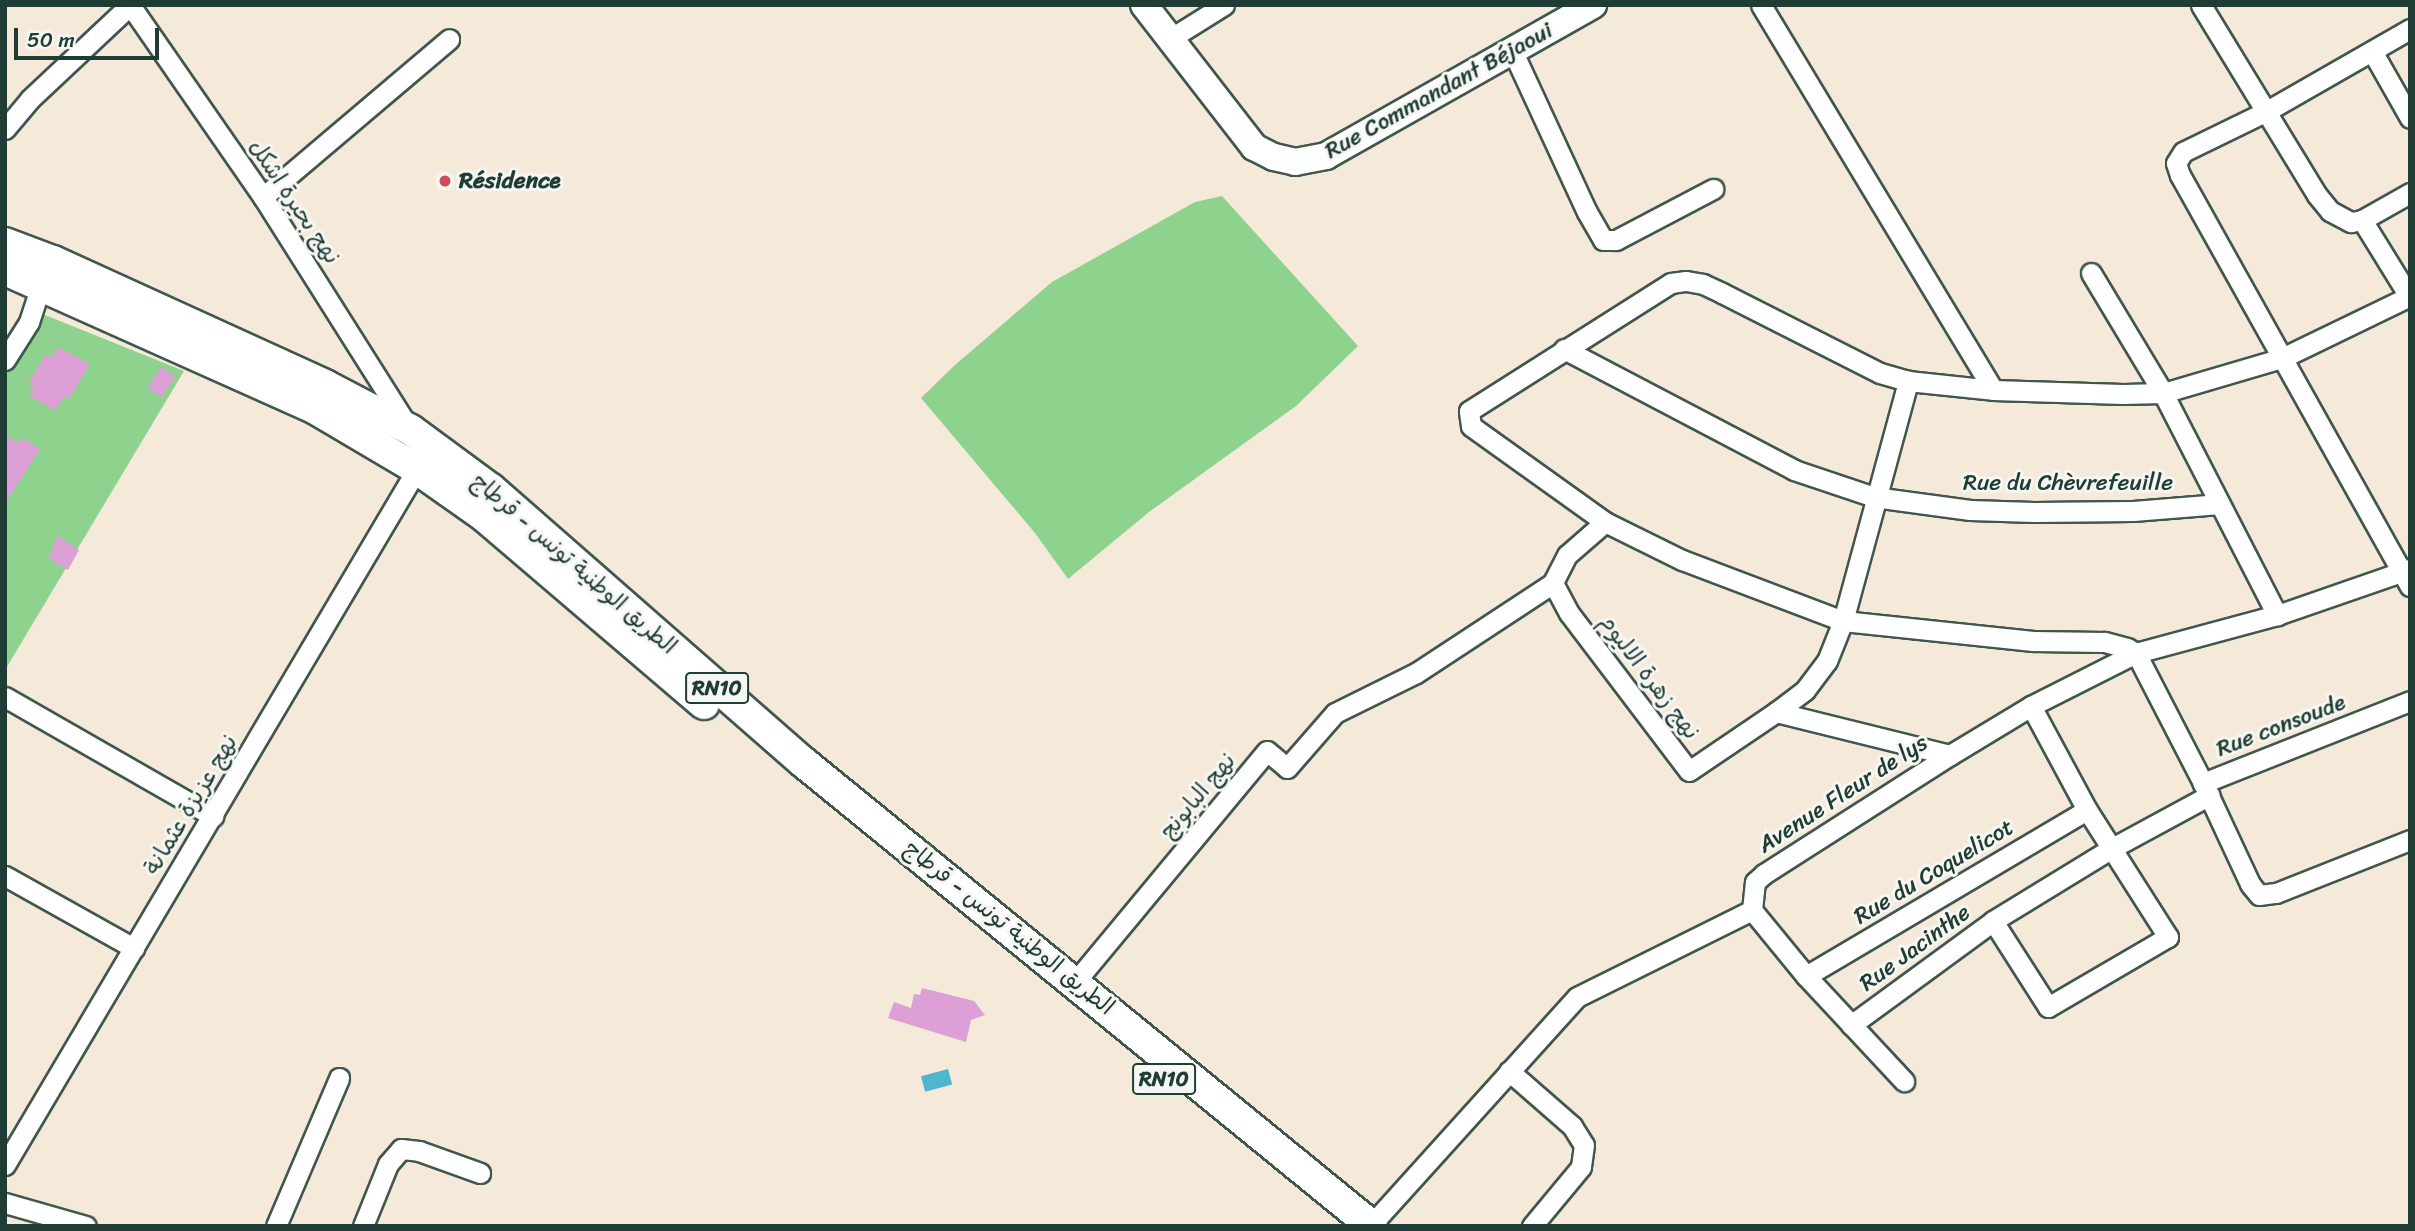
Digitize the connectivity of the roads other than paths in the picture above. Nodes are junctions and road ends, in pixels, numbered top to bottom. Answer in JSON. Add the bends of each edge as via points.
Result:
{"nodes":[{"id":1,"x":130,"y":5,"type":"edge"},
{"id":2,"x":1144,"y":5,"type":"edge"},
{"id":3,"x":1224,"y":5,"type":"edge"},
{"id":4,"x":1593,"y":5,"type":"edge"},
{"id":5,"x":1761,"y":5,"type":"edge"},
{"id":6,"x":2201,"y":5,"type":"edge"},
{"id":7,"x":2410,"y":29,"type":"edge"},
{"id":8,"x":449,"y":39,"type":"dead end"},
{"id":9,"x":1168,"y":40,"type":"junction"},
{"id":10,"x":2372,"y":51,"type":"junction"},
{"id":11,"x":1513,"y":52,"type":"junction"},
{"id":12,"x":2267,"y":111,"type":"junction"},
{"id":13,"x":2410,"y":118,"type":"edge"},
{"id":14,"x":5,"y":129,"type":"edge"},
{"id":15,"x":1713,"y":189,"type":"dead end"},
{"id":16,"x":2410,"y":193,"type":"edge"},
{"id":17,"x":263,"y":197,"type":"junction"},
{"id":18,"x":2362,"y":220,"type":"junction"},
{"id":19,"x":5,"y":243,"type":"edge"},
{"id":20,"x":5,"y":270,"type":"edge"},
{"id":21,"x":2091,"y":273,"type":"dead end"},
{"id":22,"x":41,"y":285,"type":"junction"},
{"id":23,"x":2409,"y":296,"type":"edge"},
{"id":24,"x":1564,"y":349,"type":"junction"},
{"id":25,"x":2282,"y":358,"type":"junction"},
{"id":26,"x":5,"y":360,"type":"edge"},
{"id":27,"x":1908,"y":381,"type":"junction"},
{"id":28,"x":1993,"y":390,"type":"junction"},
{"id":29,"x":2163,"y":393,"type":"junction"},
{"id":30,"x":411,"y":430,"type":"junction"},
{"id":31,"x":417,"y":469,"type":"junction"},
{"id":32,"x":1874,"y":497,"type":"junction"},
{"id":33,"x":2220,"y":503,"type":"junction"},
{"id":34,"x":1605,"y":522,"type":"junction"},
{"id":35,"x":2407,"y":576,"type":"edge"},
{"id":36,"x":1553,"y":583,"type":"junction"},
{"id":37,"x":2277,"y":615,"type":"junction"},
{"id":38,"x":1843,"y":621,"type":"junction"},
{"id":39,"x":2136,"y":653,"type":"junction"},
{"id":40,"x":5,"y":697,"type":"edge"},
{"id":41,"x":2410,"y":701,"type":"edge"},
{"id":42,"x":2031,"y":706,"type":"junction"},
{"id":43,"x":1776,"y":712,"type":"junction"},
{"id":44,"x":1950,"y":755,"type":"junction"},
{"id":45,"x":2207,"y":789,"type":"junction"},
{"id":46,"x":2087,"y":810,"type":"junction"},
{"id":47,"x":213,"y":816,"type":"junction"},
{"id":48,"x":2410,"y":840,"type":"edge"},
{"id":49,"x":2112,"y":848,"type":"junction"},
{"id":50,"x":5,"y":876,"type":"edge"},
{"id":51,"x":1752,"y":910,"type":"junction"},
{"id":52,"x":1993,"y":921,"type":"junction"},
{"id":53,"x":134,"y":948,"type":"junction"},
{"id":54,"x":1806,"y":976,"type":"junction"},
{"id":55,"x":1075,"y":982,"type":"junction"},
{"id":56,"x":1851,"y":1026,"type":"junction"},
{"id":57,"x":1509,"y":1071,"type":"junction"},
{"id":58,"x":339,"y":1078,"type":"dead end"},
{"id":59,"x":1904,"y":1082,"type":"dead end"},
{"id":60,"x":5,"y":1165,"type":"edge"},
{"id":61,"x":480,"y":1173,"type":"dead end"},
{"id":62,"x":5,"y":1202,"type":"edge"},
{"id":63,"x":34,"y":1219,"type":"edge"},
{"id":64,"x":1372,"y":1225,"type":"edge"},
{"id":65,"x":86,"y":1226,"type":"edge"},
{"id":66,"x":276,"y":1226,"type":"edge"},
{"id":67,"x":363,"y":1226,"type":"edge"},
{"id":68,"x":1342,"y":1226,"type":"edge"},
{"id":69,"x":1532,"y":1226,"type":"edge"}],
"edges":[{"from":1,"to":14,"type":"street","via":[[30,99]]},
{"from":1,"to":17,"type":"street","name":"نهج بحيرة اشكل"},
{"from":2,"to":9,"type":"street","name":"Rue Commandant Béjaoui"},
{"from":3,"to":9,"type":"street"},
{"from":4,"to":11,"type":"street","name":"Rue Commandant Béjaoui"},
{"from":5,"to":28,"type":"street"},
{"from":6,"to":12,"type":"street"},
{"from":7,"to":10,"type":"street"},
{"from":8,"to":17,"type":"street"},
{"from":9,"to":11,"type":"street","name":"Rue Commandant Béjaoui","via":[[1254,147],[1295,162],[1326,156]]},
{"from":10,"to":12,"type":"street"},
{"from":10,"to":13,"type":"street"},
{"from":11,"to":15,"type":"street","via":[[1603,240],[1616,240]]},
{"from":12,"to":18,"type":"street","via":[[2330,212],[2351,222]]},
{"from":12,"to":25,"type":"street","via":[[2183,152],[2176,163]]},
{"from":16,"to":18,"type":"street"},
{"from":17,"to":30,"type":"street","name":"نهج بحيرة اشكل"},
{"from":18,"to":23,"type":"street"},
{"from":19,"to":30,"type":"main road","name":"الطريق الوطنية تونس - قرطاج","number":"RN10","via":[[325,386]]},
{"from":20,"to":22,"type":"main road","name":"الطريق الوطنية تونس - قرطاج","number":"RN10"},
{"from":21,"to":29,"type":"street"},
{"from":22,"to":26,"type":"street","via":[[29,323]]},
{"from":22,"to":31,"type":"main road","name":"الطريق الوطنية تونس - قرطاج","number":"RN10","via":[[314,408]]},
{"from":23,"to":25,"type":"street"},
{"from":24,"to":27,"type":"street","via":[[1671,283],[1686,281],[1703,284],[1860,364]]},
{"from":24,"to":32,"type":"street","name":"Rue du Chèvrefeuille","via":[[1794,470]]},
{"from":24,"to":34,"type":"street","via":[[1469,411],[1468,418],[1471,426]]},
{"from":25,"to":29,"type":"street"},
{"from":25,"to":35,"type":"street"},
{"from":27,"to":28,"type":"street"},
{"from":27,"to":32,"type":"street"},
{"from":28,"to":29,"type":"street"},
{"from":29,"to":33,"type":"street"},
{"from":30,"to":31,"type":"street"},
{"from":30,"to":55,"type":"main road","name":"الطريق الوطنية تونس - قرطاج","number":"RN10","via":[[491,489],[803,762]]},
{"from":31,"to":47,"type":"street","name":"نهج عزيزة عثمانة"},
{"from":31,"to":68,"type":"main road","name":"الطريق الوطنية تونس - قرطاج","number":"RN10","via":[[485,517],[790,777]]},
{"from":32,"to":33,"type":"street","name":"Rue du Chèvrefeuille","via":[[1970,510],[2034,512],[2133,511]]},
{"from":32,"to":38,"type":"street"},
{"from":33,"to":37,"type":"street"},
{"from":34,"to":36,"type":"street","via":[[1567,555]]},
{"from":34,"to":38,"type":"street","via":[[1682,560]]},
{"from":35,"to":37,"type":"street","name":"Avenue Fleur de lys"},
{"from":36,"to":43,"type":"street","name":"نهج زهرة الاليوم","via":[[1569,613],[1689,771]]},
{"from":36,"to":55,"type":"street","name":"نهج البابونج","via":[[1416,673],[1335,713],[1287,768],[1268,751]]},
{"from":37,"to":39,"type":"street","name":"Avenue Fleur de lys"},
{"from":38,"to":39,"type":"street","via":[[2033,642],[2104,642]]},
{"from":38,"to":43,"type":"street","via":[[1827,662],[1805,690]]},
{"from":39,"to":42,"type":"street","name":"Avenue Fleur de lys"},
{"from":39,"to":45,"type":"street"},
{"from":40,"to":47,"type":"street"},
{"from":41,"to":45,"type":"street","name":"Rue consoude"},
{"from":42,"to":44,"type":"street","name":"Avenue Fleur de lys"},
{"from":42,"to":46,"type":"street"},
{"from":43,"to":44,"type":"street"},
{"from":44,"to":51,"type":"street","name":"Avenue Fleur de lys","via":[[1764,874],[1755,882]]},
{"from":45,"to":48,"type":"street","name":"Rue consoude","via":[[2259,895],[2276,893]]},
{"from":45,"to":49,"type":"street"},
{"from":46,"to":49,"type":"street"},
{"from":46,"to":54,"type":"street","name":"Rue du Coquelicot"},
{"from":47,"to":53,"type":"street","name":"نهج عزيزة عثمانة"},
{"from":49,"to":52,"type":"street"},
{"from":49,"to":52,"type":"street","name":"Rue Jacinthe","via":[[2168,937],[2048,1007]]},
{"from":50,"to":53,"type":"street"},
{"from":51,"to":54,"type":"street"},
{"from":51,"to":57,"type":"street","via":[[1577,996]]},
{"from":52,"to":56,"type":"street","name":"Rue Jacinthe"},
{"from":53,"to":60,"type":"street","name":"نهج عزيزة عثمانة"},
{"from":54,"to":56,"type":"street"},
{"from":55,"to":64,"type":"main road","name":"الطريق الوطنية تونس - قرطاج","number":"RN10"},
{"from":56,"to":59,"type":"street"},
{"from":57,"to":64,"type":"street"},
{"from":57,"to":69,"type":"street","via":[[1572,1126],[1584,1145],[1581,1167]]},
{"from":58,"to":66,"type":"street"},
{"from":61,"to":67,"type":"street","via":[[401,1149],[388,1164]]},
{"from":62,"to":63,"type":"street"},
{"from":63,"to":65,"type":"street"}]}
